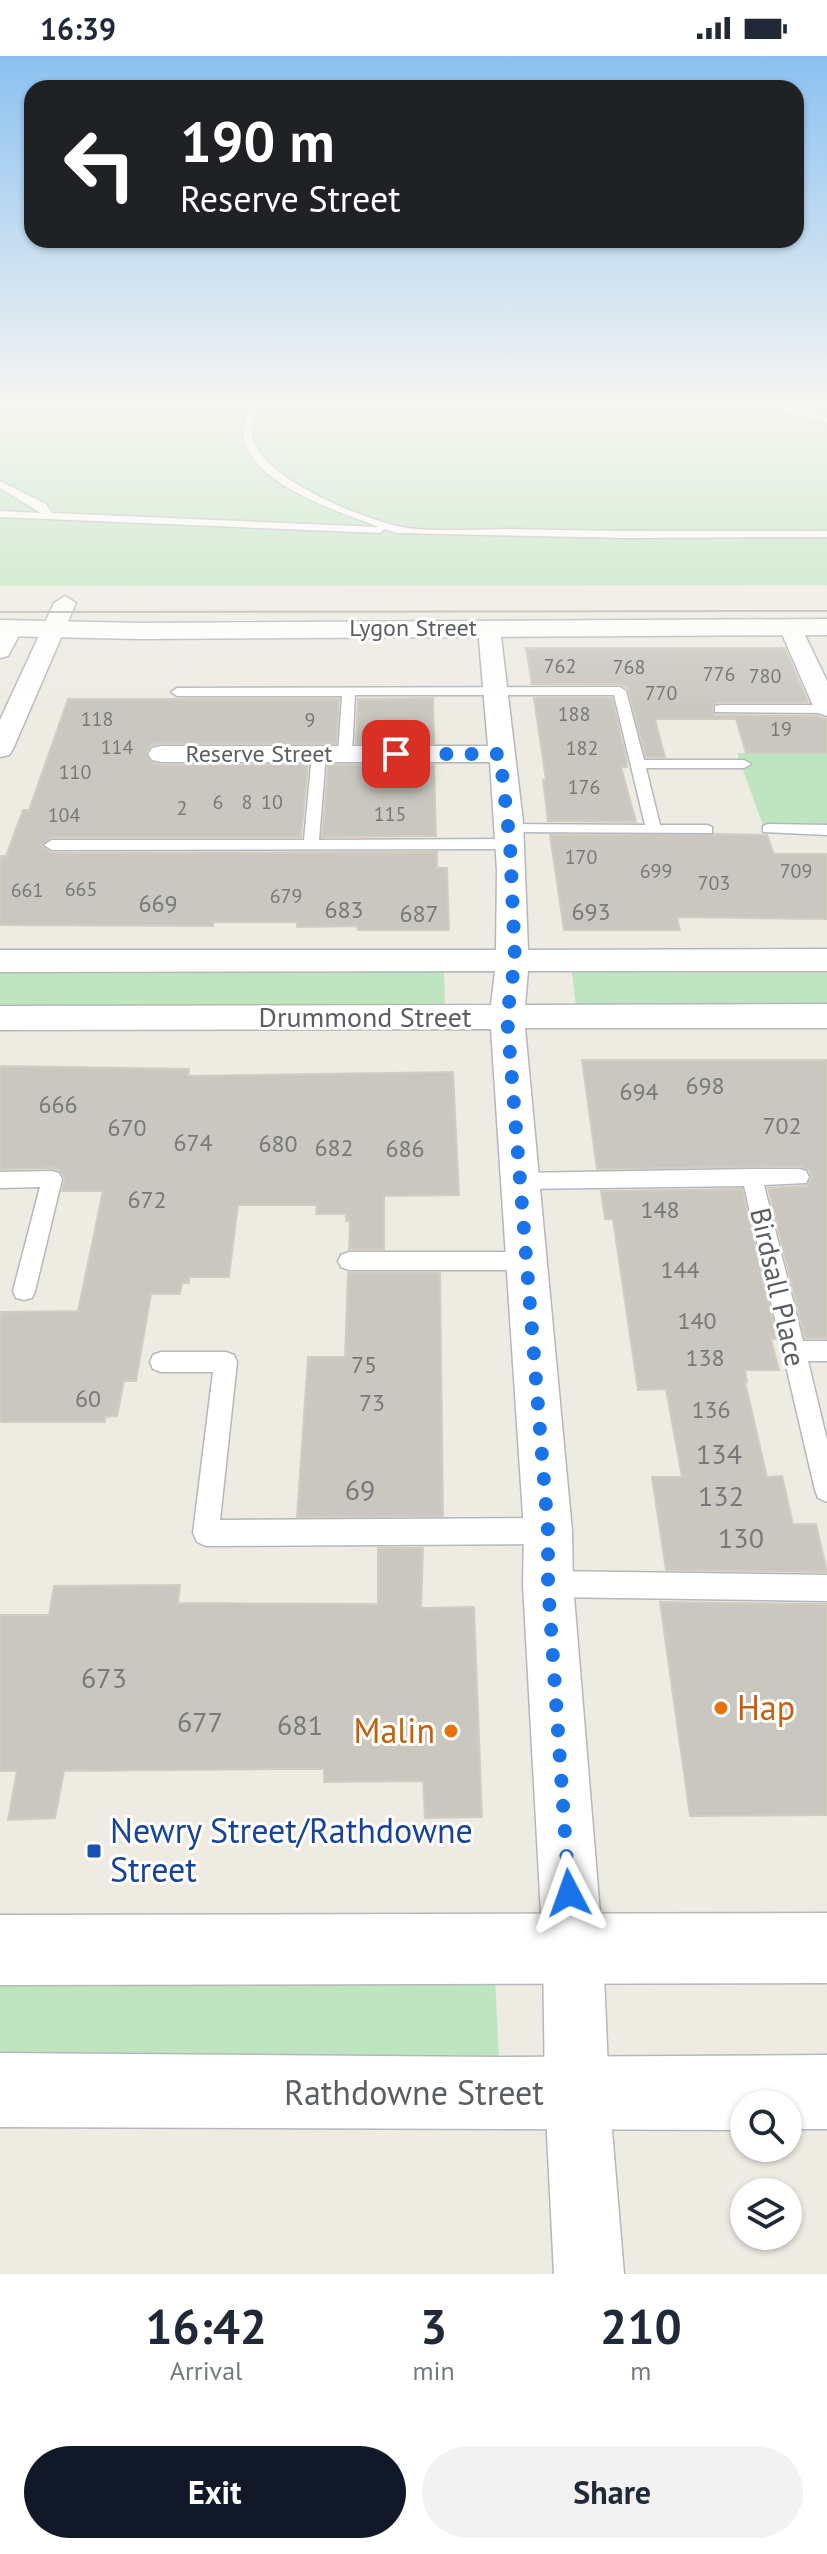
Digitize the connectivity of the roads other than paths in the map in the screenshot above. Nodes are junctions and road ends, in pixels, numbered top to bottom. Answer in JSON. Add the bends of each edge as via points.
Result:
{"nodes":[{"id":1,"x":41,"y":506,"type":"edge"},
{"id":2,"x":333,"y":506,"type":"edge"},
{"id":3,"x":0,"y":514,"type":"edge"},
{"id":4,"x":49,"y":516,"type":"junction"},
{"id":5,"x":397,"y":530,"type":"junction"},
{"id":6,"x":827,"y":534,"type":"edge"},
{"id":7,"x":65,"y":603,"type":"junction"},
{"id":8,"x":97,"y":603,"type":"dead end"},
{"id":9,"x":827,"y":603,"type":"edge"},
{"id":10,"x":477,"y":612,"type":"junction"},
{"id":11,"x":785,"y":615,"type":"junction"},
{"id":12,"x":827,"y":627,"type":"edge"},
{"id":13,"x":53,"y":629,"type":"junction"},
{"id":14,"x":4,"y":636,"type":"edge"},
{"id":15,"x":177,"y":692,"type":"dead end"},
{"id":16,"x":349,"y":692,"type":"junction"},
{"id":17,"x":495,"y":692,"type":"junction"},
{"id":18,"x":827,"y":708,"type":"edge"},
{"id":19,"x":720,"y":709,"type":"dead end"},
{"id":20,"x":0,"y":749,"type":"edge"},
{"id":21,"x":161,"y":754,"type":"dead end"},
{"id":22,"x":332,"y":754,"type":"junction"},
{"id":23,"x":500,"y":754,"type":"junction"},
{"id":24,"x":638,"y":764,"type":"junction"},
{"id":25,"x":744,"y":764,"type":"dead end"},
{"id":26,"x":653,"y":829,"type":"junction"},
{"id":27,"x":768,"y":829,"type":"dead end"},
{"id":28,"x":707,"y":830,"type":"dead end"},
{"id":29,"x":827,"y":830,"type":"edge"},
{"id":30,"x":509,"y":836,"type":"junction"},
{"id":31,"x":311,"y":844,"type":"junction"},
{"id":32,"x":52,"y":845,"type":"dead end"},
{"id":33,"x":515,"y":960,"type":"junction"},
{"id":34,"x":827,"y":960,"type":"edge"},
{"id":35,"x":0,"y":961,"type":"edge"},
{"id":36,"x":827,"y":1016,"type":"edge"},
{"id":37,"x":507,"y":1017,"type":"junction"},
{"id":38,"x":0,"y":1018,"type":"edge"},
{"id":39,"x":752,"y":1177,"type":"junction"},
{"id":40,"x":799,"y":1177,"type":"dead end"},
{"id":41,"x":0,"y":1180,"type":"edge"},
{"id":42,"x":520,"y":1181,"type":"junction"},
{"id":43,"x":349,"y":1261,"type":"dead end"},
{"id":44,"x":527,"y":1261,"type":"junction"},
{"id":45,"x":24,"y":1291,"type":"dead end"},
{"id":46,"x":793,"y":1351,"type":"junction"},
{"id":47,"x":827,"y":1351,"type":"edge"},
{"id":48,"x":161,"y":1362,"type":"dead end"},
{"id":49,"x":827,"y":1490,"type":"edge"},
{"id":50,"x":548,"y":1531,"type":"junction"},
{"id":51,"x":548,"y":1584,"type":"junction"},
{"id":52,"x":827,"y":1588,"type":"edge"},
{"id":53,"x":827,"y":1948,"type":"edge"},
{"id":54,"x":0,"y":1950,"type":"edge"},
{"id":55,"x":573,"y":1950,"type":"junction"},
{"id":56,"x":0,"y":2090,"type":"edge"},
{"id":57,"x":827,"y":2092,"type":"edge"},
{"id":58,"x":577,"y":2094,"type":"junction"},
{"id":59,"x":589,"y":2274,"type":"edge"}],
"edges":[{"from":1,"to":4,"type":"lane"},
{"from":2,"to":5,"type":"lane"},
{"from":3,"to":4,"type":"lane"},
{"from":4,"to":5,"type":"lane"},
{"from":5,"to":6,"type":"lane"},
{"from":7,"to":8,"type":"street"},
{"from":7,"to":13,"type":"street"},
{"from":7,"to":14,"type":"street","via":[[29,603]]},
{"from":9,"to":11,"type":"street","name":"Lygon Street"},
{"from":10,"to":11,"type":"street","name":"Lygon Street"},
{"from":10,"to":13,"type":"street","name":"Lygon Street"},
{"from":10,"to":17,"type":"street"},
{"from":11,"to":12,"type":"street","name":"Lygon Street"},
{"from":11,"to":18,"type":"street"},
{"from":13,"to":14,"type":"street","name":"Lygon Street"},
{"from":13,"to":20,"type":"street"},
{"from":15,"to":16,"type":"lane"},
{"from":16,"to":17,"type":"lane"},
{"from":16,"to":22,"type":"lane"},
{"from":17,"to":23,"type":"street"},
{"from":17,"to":24,"type":"lane","via":[[620,691]]},
{"from":18,"to":19,"type":"lane"},
{"from":21,"to":22,"type":"street","name":"Reserve Street"},
{"from":22,"to":23,"type":"street","name":"Reserve Street"},
{"from":22,"to":31,"type":"lane"},
{"from":23,"to":30,"type":"street"},
{"from":24,"to":25,"type":"lane"},
{"from":24,"to":26,"type":"lane"},
{"from":26,"to":28,"type":"lane"},
{"from":26,"to":30,"type":"lane"},
{"from":27,"to":29,"type":"lane"},
{"from":30,"to":31,"type":"lane"},
{"from":30,"to":33,"type":"street"},
{"from":31,"to":32,"type":"lane"},
{"from":33,"to":34,"type":"street","name":"Drummond Street"},
{"from":33,"to":35,"type":"street","name":"Drummond Street"},
{"from":33,"to":37,"type":"street"},
{"from":36,"to":37,"type":"street","name":"Drummond Street"},
{"from":37,"to":38,"type":"street","name":"Drummond Street"},
{"from":37,"to":42,"type":"street"},
{"from":39,"to":40,"type":"lane"},
{"from":39,"to":42,"type":"lane"},
{"from":39,"to":46,"type":"lane","name":"Birdsall Place"},
{"from":41,"to":45,"type":"lane","via":[[52,1179]]},
{"from":42,"to":44,"type":"street"},
{"from":43,"to":44,"type":"lane"},
{"from":44,"to":50,"type":"street"},
{"from":46,"to":47,"type":"lane"},
{"from":46,"to":49,"type":"lane","name":"Birdsall Place"},
{"from":48,"to":50,"type":"lane","via":[[226,1362],[206,1533]]},
{"from":50,"to":51,"type":"street"},
{"from":51,"to":52,"type":"lane"},
{"from":51,"to":55,"type":"street"},
{"from":53,"to":55,"type":"street"},
{"from":54,"to":55,"type":"street"},
{"from":55,"to":58,"type":"street"},
{"from":56,"to":58,"type":"street","name":"Rathdowne Street"},
{"from":57,"to":58,"type":"street","name":"Rathdowne Street"},
{"from":58,"to":59,"type":"street"}]}
